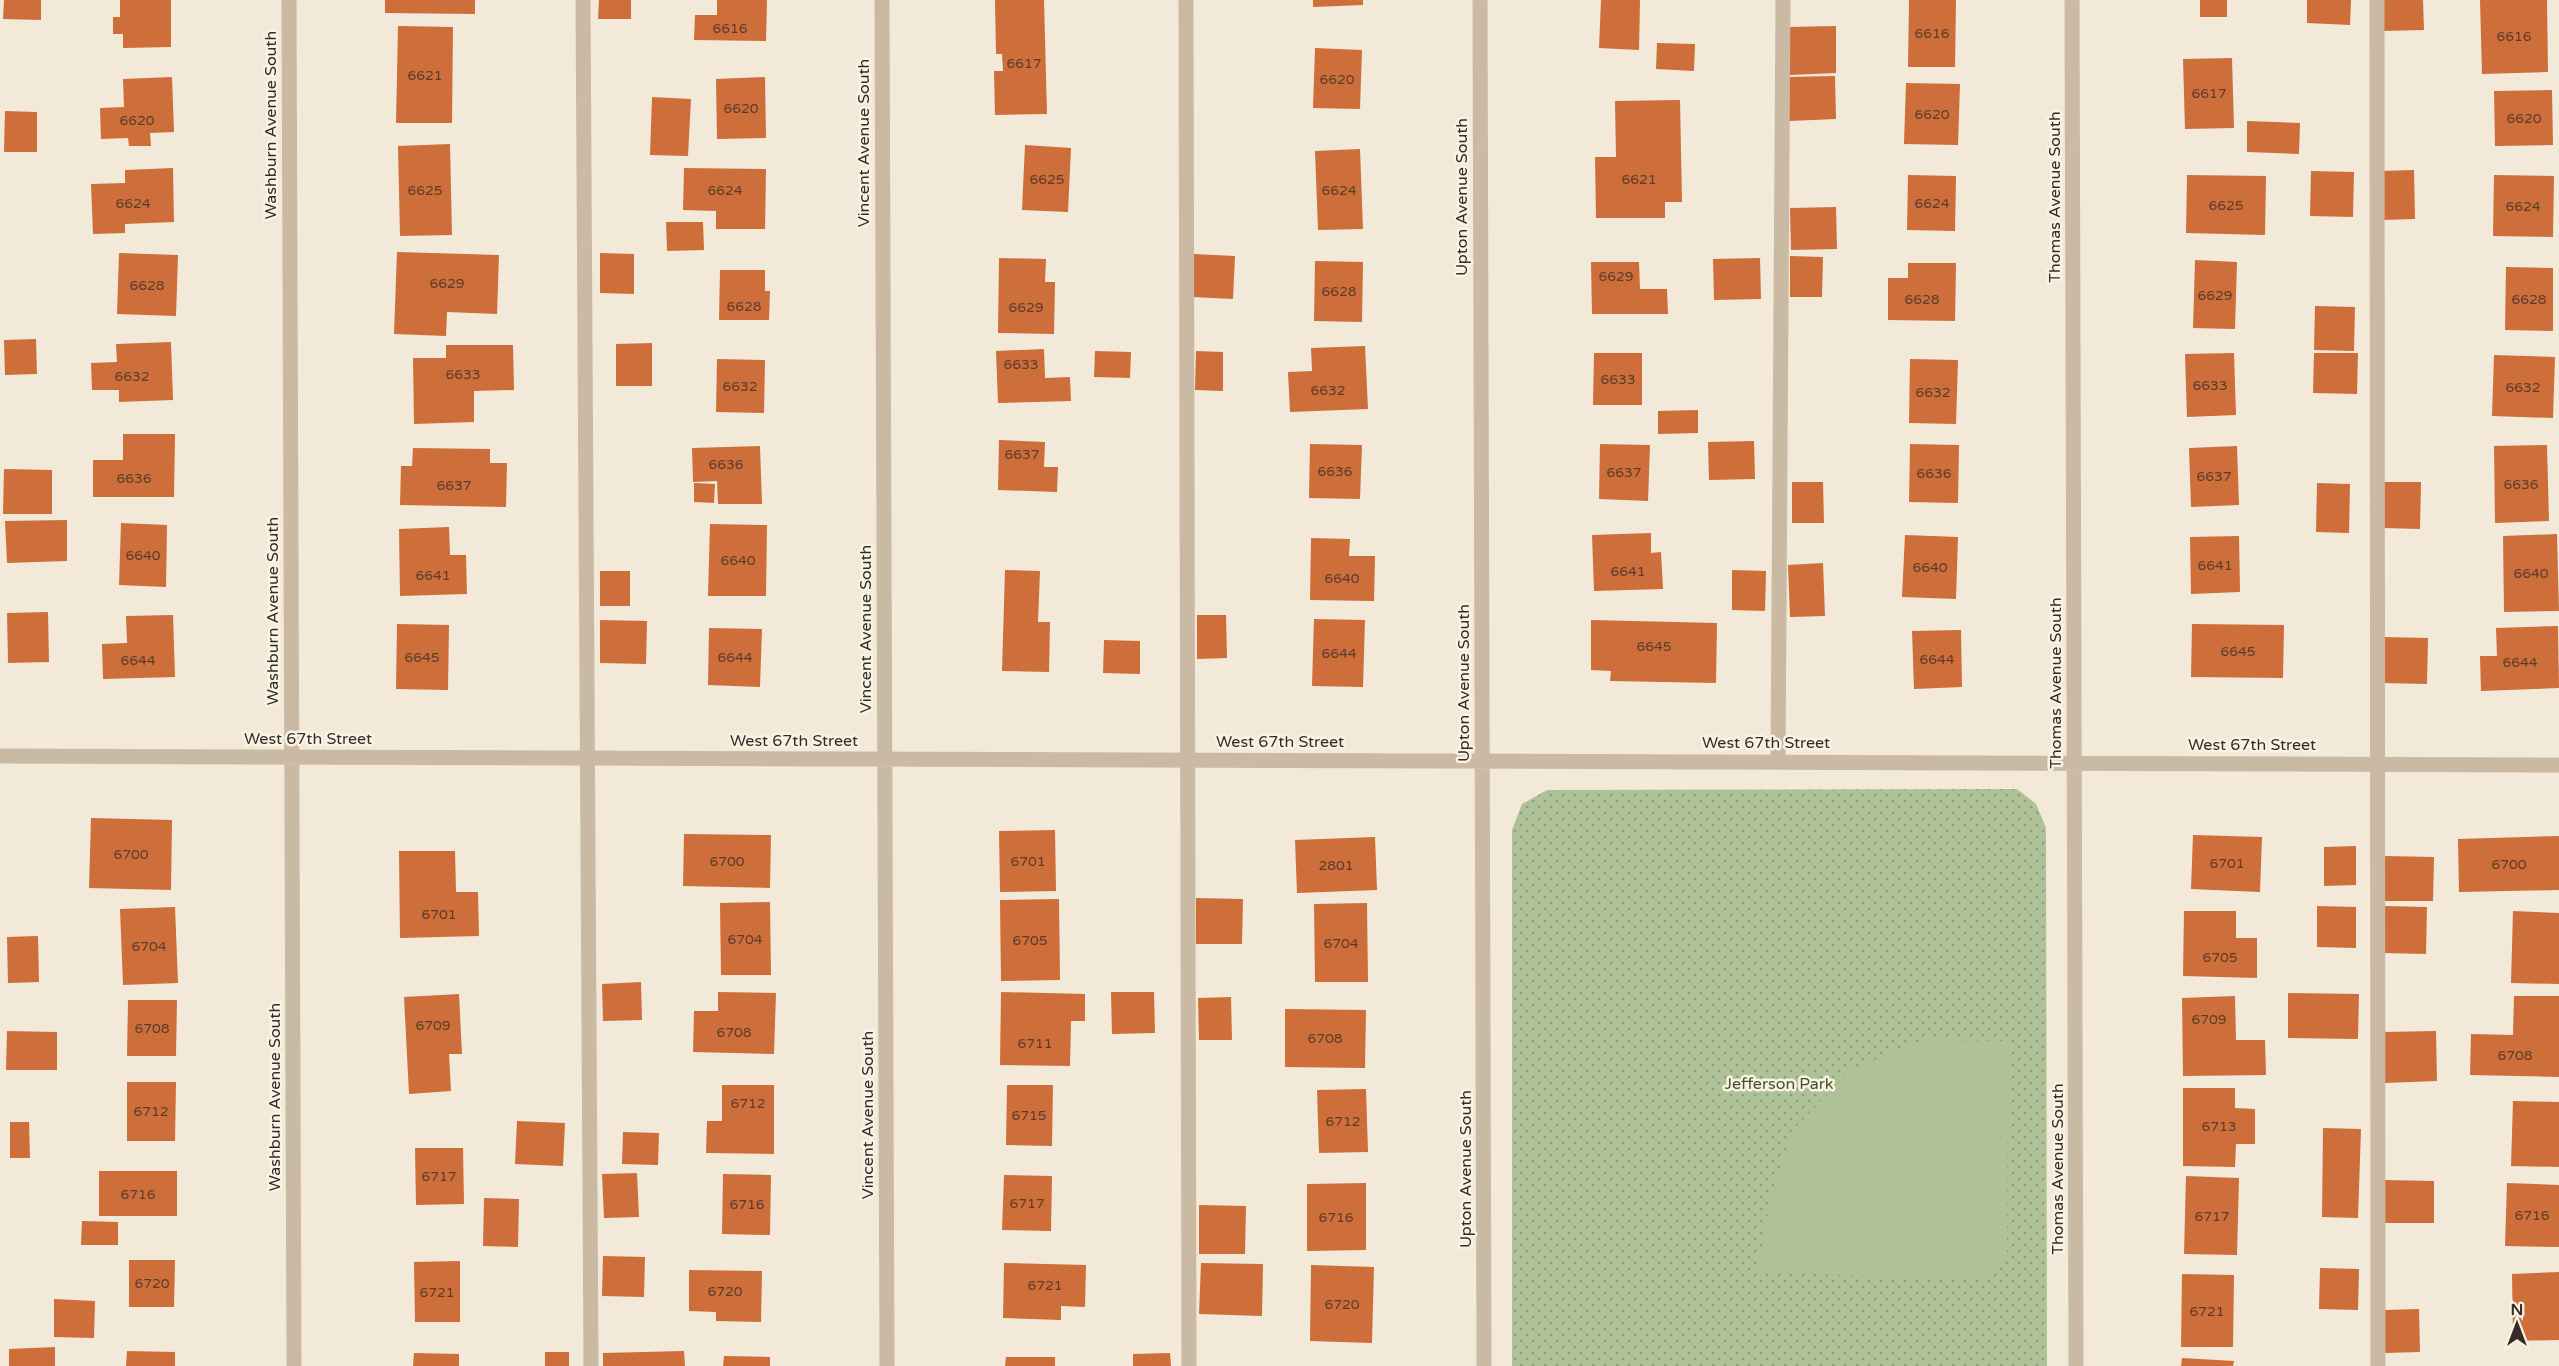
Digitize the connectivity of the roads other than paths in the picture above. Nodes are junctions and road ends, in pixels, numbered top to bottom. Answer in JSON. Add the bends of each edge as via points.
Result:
{"nodes":[{"id":1,"x":289,"y":0,"type":"edge"},
{"id":2,"x":583,"y":0,"type":"edge"},
{"id":3,"x":882,"y":0,"type":"edge"},
{"id":4,"x":1186,"y":0,"type":"edge"},
{"id":5,"x":1479,"y":0,"type":"edge"},
{"id":6,"x":1783,"y":0,"type":"edge"},
{"id":7,"x":2072,"y":0,"type":"edge"},
{"id":8,"x":2377,"y":0,"type":"edge"},
{"id":9,"x":0,"y":756,"type":"edge"},
{"id":10,"x":292,"y":757,"type":"junction"},
{"id":11,"x":587,"y":758,"type":"junction"},
{"id":12,"x":885,"y":759,"type":"junction"},
{"id":13,"x":1187,"y":760,"type":"junction"},
{"id":14,"x":1482,"y":761,"type":"junction"},
{"id":15,"x":1778,"y":761,"type":"junction"},
{"id":16,"x":2074,"y":762,"type":"junction"},
{"id":17,"x":2377,"y":764,"type":"junction"},
{"id":18,"x":2559,"y":765,"type":"edge"},
{"id":19,"x":294,"y":1366,"type":"edge"},
{"id":20,"x":591,"y":1366,"type":"edge"},
{"id":21,"x":887,"y":1366,"type":"edge"},
{"id":22,"x":1189,"y":1366,"type":"edge"},
{"id":23,"x":1484,"y":1366,"type":"edge"},
{"id":24,"x":2076,"y":1366,"type":"edge"},
{"id":25,"x":2378,"y":1366,"type":"edge"}],
"edges":[{"from":1,"to":10,"type":"street","name":"Washburn Avenue South"},
{"from":2,"to":11,"type":"street"},
{"from":3,"to":12,"type":"street","name":"Vincent Avenue South"},
{"from":4,"to":13,"type":"street"},
{"from":5,"to":14,"type":"street","name":"Upton Avenue South"},
{"from":6,"to":15,"type":"street"},
{"from":7,"to":16,"type":"street","name":"Thomas Avenue South"},
{"from":8,"to":17,"type":"street"},
{"from":9,"to":10,"type":"street","name":"West 67th Street"},
{"from":10,"to":11,"type":"street","name":"West 67th Street"},
{"from":10,"to":19,"type":"street","name":"Washburn Avenue South"},
{"from":11,"to":12,"type":"street","name":"West 67th Street"},
{"from":11,"to":20,"type":"street"},
{"from":12,"to":13,"type":"street","name":"West 67th Street"},
{"from":12,"to":21,"type":"street","name":"Vincent Avenue South"},
{"from":13,"to":14,"type":"street","name":"West 67th Street"},
{"from":13,"to":22,"type":"street"},
{"from":14,"to":15,"type":"street","name":"West 67th Street"},
{"from":14,"to":23,"type":"street","name":"Upton Avenue South"},
{"from":15,"to":16,"type":"street","name":"West 67th Street"},
{"from":16,"to":17,"type":"street","name":"West 67th Street"},
{"from":16,"to":24,"type":"street","name":"Thomas Avenue South"},
{"from":17,"to":18,"type":"street","name":"West 67th Street"},
{"from":17,"to":25,"type":"street"}]}
